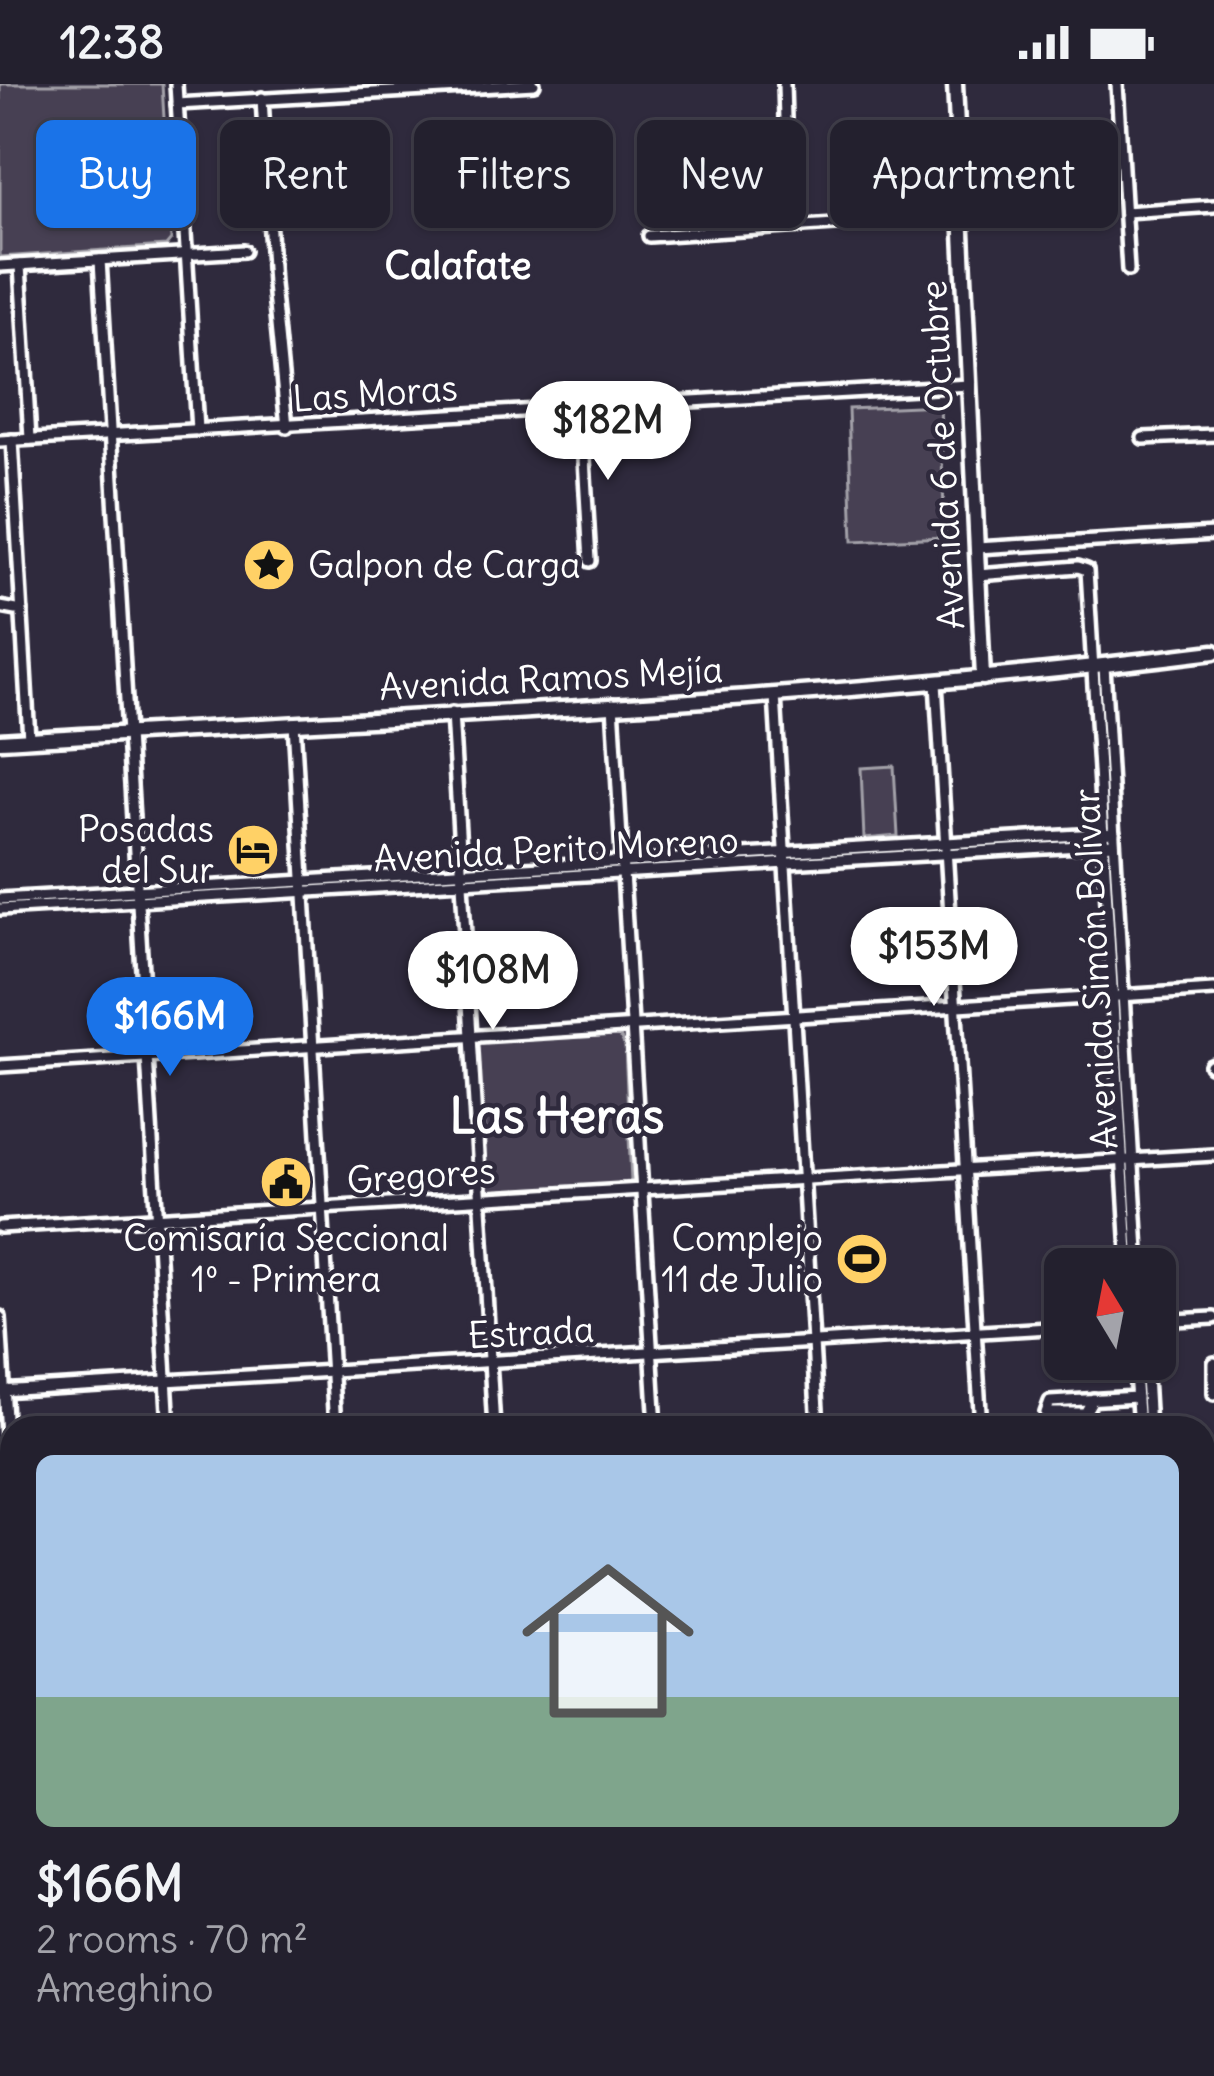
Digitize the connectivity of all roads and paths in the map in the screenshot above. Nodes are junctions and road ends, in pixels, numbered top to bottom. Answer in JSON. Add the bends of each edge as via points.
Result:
{"nodes":[{"id":1,"x":176,"y":84,"type":"edge"},
{"id":2,"x":534,"y":84,"type":"edge"},
{"id":3,"x":784,"y":84,"type":"edge"},
{"id":4,"x":955,"y":84,"type":"edge"},
{"id":5,"x":1117,"y":84,"type":"edge"},
{"id":6,"x":325,"y":90,"type":"edge"},
{"id":7,"x":262,"y":98,"type":"junction"},
{"id":8,"x":178,"y":104,"type":"junction"},
{"id":9,"x":785,"y":120,"type":"edge"},
{"id":10,"x":957,"y":120,"type":"edge"},
{"id":11,"x":1214,"y":206,"type":"edge"},
{"id":12,"x":1125,"y":212,"type":"junction"},
{"id":13,"x":760,"y":228,"type":"edge"},
{"id":14,"x":962,"y":228,"type":"edge"},
{"id":15,"x":649,"y":236,"type":"dead end"},
{"id":16,"x":244,"y":251,"type":"dead end"},
{"id":17,"x":187,"y":255,"type":"junction"},
{"id":18,"x":100,"y":260,"type":"junction"},
{"id":19,"x":20,"y":265,"type":"junction"},
{"id":20,"x":0,"y":266,"type":"edge"},
{"id":21,"x":1128,"y":270,"type":"dead end"},
{"id":22,"x":969,"y":385,"type":"junction"},
{"id":23,"x":581,"y":407,"type":"junction"},
{"id":24,"x":287,"y":427,"type":"junction"},
{"id":25,"x":196,"y":430,"type":"junction"},
{"id":26,"x":110,"y":435,"type":"junction"},
{"id":27,"x":1214,"y":435,"type":"edge"},
{"id":28,"x":1143,"y":438,"type":"dead end"},
{"id":29,"x":30,"y":439,"type":"junction"},
{"id":30,"x":6,"y":441,"type":"edge"},
{"id":31,"x":1214,"y":534,"type":"edge"},
{"id":32,"x":977,"y":548,"type":"junction"},
{"id":33,"x":590,"y":561,"type":"dead end"},
{"id":34,"x":978,"y":575,"type":"junction"},
{"id":35,"x":0,"y":607,"type":"edge"},
{"id":36,"x":22,"y":611,"type":"junction"},
{"id":37,"x":1214,"y":652,"type":"edge"},
{"id":38,"x":1098,"y":666,"type":"junction"},
{"id":39,"x":983,"y":678,"type":"junction"},
{"id":40,"x":936,"y":682,"type":"junction"},
{"id":41,"x":775,"y":694,"type":"junction"},
{"id":42,"x":613,"y":704,"type":"junction"},
{"id":43,"x":452,"y":713,"type":"junction"},
{"id":44,"x":294,"y":723,"type":"junction"},
{"id":45,"x":126,"y":733,"type":"junction"},
{"id":46,"x":29,"y":739,"type":"junction"},
{"id":47,"x":0,"y":741,"type":"edge"},
{"id":48,"x":1108,"y":838,"type":"junction"},
{"id":49,"x":947,"y":848,"type":"junction"},
{"id":50,"x":784,"y":858,"type":"junction"},
{"id":51,"x":622,"y":867,"type":"junction"},
{"id":52,"x":462,"y":877,"type":"junction"},
{"id":53,"x":304,"y":886,"type":"junction"},
{"id":54,"x":136,"y":896,"type":"junction"},
{"id":55,"x":0,"y":899,"type":"edge"},
{"id":56,"x":0,"y":909,"type":"edge"},
{"id":57,"x":1214,"y":990,"type":"edge"},
{"id":58,"x":1118,"y":996,"type":"junction"},
{"id":59,"x":957,"y":1007,"type":"junction"},
{"id":60,"x":794,"y":1015,"type":"junction"},
{"id":61,"x":632,"y":1025,"type":"junction"},
{"id":62,"x":471,"y":1035,"type":"junction"},
{"id":63,"x":313,"y":1047,"type":"junction"},
{"id":64,"x":146,"y":1057,"type":"junction"},
{"id":65,"x":0,"y":1066,"type":"edge"},
{"id":66,"x":1214,"y":1155,"type":"edge"},
{"id":67,"x":1128,"y":1162,"type":"junction"},
{"id":68,"x":966,"y":1171,"type":"junction"},
{"id":69,"x":803,"y":1181,"type":"junction"},
{"id":70,"x":641,"y":1190,"type":"junction"},
{"id":71,"x":480,"y":1197,"type":"junction"},
{"id":72,"x":322,"y":1209,"type":"junction"},
{"id":73,"x":156,"y":1218,"type":"junction"},
{"id":74,"x":0,"y":1227,"type":"edge"},
{"id":75,"x":1129,"y":1248,"type":"edge"},
{"id":76,"x":1137,"y":1248,"type":"edge"},
{"id":77,"x":0,"y":1317,"type":"edge"},
{"id":78,"x":1176,"y":1322,"type":"edge"},
{"id":79,"x":1213,"y":1322,"type":"edge"},
{"id":80,"x":1044,"y":1328,"type":"edge"},
{"id":81,"x":976,"y":1332,"type":"junction"},
{"id":82,"x":813,"y":1342,"type":"junction"},
{"id":83,"x":651,"y":1352,"type":"junction"},
{"id":84,"x":490,"y":1361,"type":"junction"},
{"id":85,"x":1214,"y":1363,"type":"edge"},
{"id":86,"x":331,"y":1371,"type":"junction"},
{"id":87,"x":1136,"y":1380,"type":"edge"},
{"id":88,"x":1146,"y":1380,"type":"edge"},
{"id":89,"x":166,"y":1381,"type":"junction"},
{"id":90,"x":2,"y":1390,"type":"edge"},
{"id":91,"x":1214,"y":1394,"type":"edge"},
{"id":92,"x":1137,"y":1397,"type":"junction"},
{"id":93,"x":1093,"y":1400,"type":"dead end"},
{"id":94,"x":168,"y":1416,"type":"edge"},
{"id":95,"x":333,"y":1416,"type":"edge"},
{"id":96,"x":493,"y":1416,"type":"edge"},
{"id":97,"x":655,"y":1416,"type":"edge"},
{"id":98,"x":817,"y":1416,"type":"edge"},
{"id":99,"x":980,"y":1416,"type":"edge"},
{"id":100,"x":1138,"y":1416,"type":"edge"},
{"id":101,"x":1148,"y":1416,"type":"edge"}],
"edges":[{"from":1,"to":8,"type":"street"},
{"from":2,"to":6,"type":"street"},
{"from":3,"to":9,"type":"street"},
{"from":4,"to":10,"type":"main road","name":"Avenida 6 de Octubre"},
{"from":5,"to":12,"type":"street"},
{"from":6,"to":7,"type":"street"},
{"from":7,"to":8,"type":"street"},
{"from":7,"to":24,"type":"street"},
{"from":8,"to":17,"type":"street"},
{"from":11,"to":12,"type":"street"},
{"from":12,"to":21,"type":"street"},
{"from":13,"to":15,"type":"street"},
{"from":14,"to":22,"type":"main road","name":"Avenida 6 de Octubre"},
{"from":16,"to":17,"type":"street"},
{"from":17,"to":18,"type":"street"},
{"from":17,"to":25,"type":"street"},
{"from":18,"to":19,"type":"street"},
{"from":18,"to":26,"type":"street"},
{"from":19,"to":20,"type":"street"},
{"from":19,"to":29,"type":"street"},
{"from":22,"to":23,"type":"street","name":"Las Moras"},
{"from":22,"to":32,"type":"main road","name":"Avenida 6 de Octubre"},
{"from":23,"to":24,"type":"street","name":"Las Moras"},
{"from":23,"to":33,"type":"street"},
{"from":24,"to":25,"type":"street","name":"Las Moras"},
{"from":25,"to":26,"type":"street","name":"Las Moras"},
{"from":26,"to":29,"type":"street","name":"Las Moras"},
{"from":26,"to":45,"type":"street"},
{"from":27,"to":28,"type":"street"},
{"from":29,"to":30,"type":"street","name":"Las Moras"},
{"from":30,"to":36,"type":"street"},
{"from":31,"to":32,"type":"street"},
{"from":32,"to":34,"type":"main road","name":"Avenida 6 de Octubre"},
{"from":34,"to":38,"type":"street","name":"Avenida Simón Bolívar","via":[[1087,570]]},
{"from":34,"to":39,"type":"main road","name":"Avenida 6 de Octubre"},
{"from":35,"to":36,"type":"street"},
{"from":36,"to":46,"type":"street"},
{"from":37,"to":38,"type":"main road","name":"Avenida Ramos Mejía"},
{"from":38,"to":39,"type":"main road","name":"Avenida Ramos Mejía"},
{"from":38,"to":48,"type":"street","name":"Avenida Simón Bolívar"},
{"from":39,"to":40,"type":"main road","name":"Avenida Ramos Mejía"},
{"from":40,"to":41,"type":"main road","name":"Avenida Ramos Mejía"},
{"from":40,"to":49,"type":"street"},
{"from":41,"to":42,"type":"main road","name":"Avenida Ramos Mejía"},
{"from":41,"to":50,"type":"street"},
{"from":42,"to":43,"type":"main road","name":"Avenida Ramos Mejía"},
{"from":42,"to":51,"type":"street"},
{"from":43,"to":44,"type":"main road","name":"Avenida Ramos Mejía"},
{"from":43,"to":52,"type":"street"},
{"from":44,"to":45,"type":"main road","name":"Avenida Ramos Mejía"},
{"from":44,"to":53,"type":"street"},
{"from":45,"to":46,"type":"main road","name":"Avenida Ramos Mejía"},
{"from":45,"to":54,"type":"street"},
{"from":46,"to":47,"type":"main road","name":"Avenida Ramos Mejía"},
{"from":48,"to":49,"type":"street","name":"Avenida Perito Moreno"},
{"from":48,"to":58,"type":"street","name":"Avenida Simón Bolívar"},
{"from":49,"to":50,"type":"street","name":"Avenida Perito Moreno"},
{"from":49,"to":59,"type":"street"},
{"from":50,"to":51,"type":"street","name":"Avenida Perito Moreno"},
{"from":50,"to":60,"type":"street"},
{"from":51,"to":52,"type":"street","name":"Avenida Perito Moreno"},
{"from":51,"to":61,"type":"street"},
{"from":52,"to":53,"type":"street","name":"Avenida Perito Moreno"},
{"from":52,"to":62,"type":"street"},
{"from":53,"to":54,"type":"street","name":"Avenida Perito Moreno"},
{"from":53,"to":63,"type":"street"},
{"from":54,"to":55,"type":"street","name":"Avenida Perito Moreno"},
{"from":54,"to":56,"type":"street","name":"Avenida Perito Moreno"},
{"from":54,"to":64,"type":"street"},
{"from":57,"to":58,"type":"street"},
{"from":58,"to":59,"type":"street"},
{"from":58,"to":67,"type":"street","name":"Avenida Simón Bolívar"},
{"from":59,"to":60,"type":"street"},
{"from":59,"to":68,"type":"street"},
{"from":60,"to":61,"type":"street"},
{"from":60,"to":69,"type":"street"},
{"from":61,"to":62,"type":"street"},
{"from":61,"to":70,"type":"street"},
{"from":62,"to":63,"type":"street"},
{"from":62,"to":71,"type":"street"},
{"from":63,"to":64,"type":"street"},
{"from":63,"to":72,"type":"street"},
{"from":64,"to":65,"type":"street"},
{"from":64,"to":73,"type":"street"},
{"from":66,"to":67,"type":"street","name":"Gregores"},
{"from":67,"to":68,"type":"street","name":"Gregores"},
{"from":67,"to":75,"type":"street","name":"Avenida Simón Bolívar"},
{"from":67,"to":76,"type":"street","name":"Avenida Simón Bolívar"},
{"from":68,"to":69,"type":"street","name":"Gregores"},
{"from":68,"to":81,"type":"street"},
{"from":69,"to":70,"type":"street","name":"Gregores"},
{"from":69,"to":82,"type":"street"},
{"from":70,"to":71,"type":"street","name":"Gregores"},
{"from":70,"to":83,"type":"street"},
{"from":71,"to":72,"type":"street","name":"Gregores"},
{"from":71,"to":84,"type":"street"},
{"from":72,"to":73,"type":"street","name":"Gregores"},
{"from":72,"to":86,"type":"street"},
{"from":73,"to":74,"type":"street","name":"Gregores"},
{"from":73,"to":89,"type":"street"},
{"from":77,"to":90,"type":"street"},
{"from":78,"to":79,"type":"street"},
{"from":80,"to":81,"type":"street","name":"Estrada"},
{"from":81,"to":82,"type":"street","name":"Estrada"},
{"from":81,"to":99,"type":"street"},
{"from":82,"to":83,"type":"street","name":"Estrada"},
{"from":82,"to":98,"type":"street"},
{"from":83,"to":84,"type":"street","name":"Estrada"},
{"from":83,"to":97,"type":"street"},
{"from":84,"to":86,"type":"street","name":"Estrada"},
{"from":84,"to":96,"type":"street"},
{"from":85,"to":91,"type":"street"},
{"from":86,"to":89,"type":"street","name":"Estrada"},
{"from":86,"to":95,"type":"street"},
{"from":87,"to":92,"type":"street"},
{"from":88,"to":101,"type":"street"},
{"from":89,"to":90,"type":"street","name":"Estrada"},
{"from":89,"to":94,"type":"street"},
{"from":92,"to":93,"type":"street"},
{"from":92,"to":100,"type":"street"}]}
